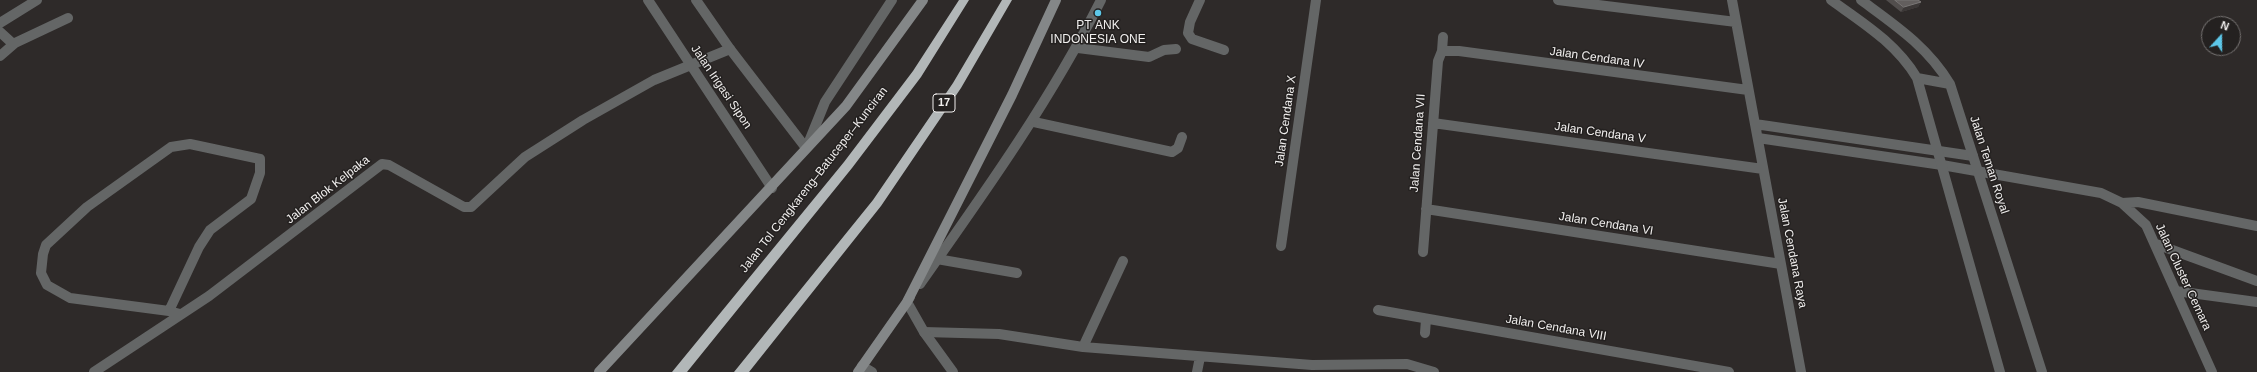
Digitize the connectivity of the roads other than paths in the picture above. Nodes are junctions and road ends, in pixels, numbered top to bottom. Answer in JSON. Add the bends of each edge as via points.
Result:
{"nodes":[{"id":1,"x":37,"y":0,"type":"edge"},
{"id":2,"x":648,"y":0,"type":"edge"},
{"id":3,"x":696,"y":0,"type":"edge"},
{"id":4,"x":892,"y":0,"type":"edge"},
{"id":5,"x":923,"y":0,"type":"edge"},
{"id":6,"x":964,"y":0,"type":"edge"},
{"id":7,"x":1007,"y":0,"type":"edge"},
{"id":8,"x":1056,"y":0,"type":"edge"},
{"id":9,"x":1101,"y":0,"type":"edge"},
{"id":10,"x":1200,"y":0,"type":"edge"},
{"id":11,"x":1316,"y":0,"type":"edge"},
{"id":12,"x":1558,"y":0,"type":"edge"},
{"id":13,"x":1732,"y":0,"type":"edge"},
{"id":14,"x":1831,"y":0,"type":"edge"},
{"id":15,"x":1861,"y":0,"type":"edge"},
{"id":16,"x":68,"y":18,"type":"dead end"},
{"id":17,"x":1736,"y":22,"type":"junction"},
{"id":18,"x":0,"y":23,"type":"edge"},
{"id":19,"x":0,"y":32,"type":"edge"},
{"id":20,"x":1443,"y":37,"type":"dead end"},
{"id":21,"x":12,"y":43,"type":"junction"},
{"id":22,"x":1078,"y":48,"type":"junction"},
{"id":23,"x":1176,"y":49,"type":"dead end"},
{"id":24,"x":728,"y":50,"type":"junction"},
{"id":25,"x":1224,"y":50,"type":"dead end"},
{"id":26,"x":1442,"y":51,"type":"junction"},
{"id":27,"x":0,"y":56,"type":"edge"},
{"id":28,"x":692,"y":64,"type":"junction"},
{"id":29,"x":1917,"y":78,"type":"junction"},
{"id":30,"x":1950,"y":84,"type":"junction"},
{"id":31,"x":1748,"y":90,"type":"junction"},
{"id":32,"x":1034,"y":122,"type":"junction"},
{"id":33,"x":1433,"y":123,"type":"junction"},
{"id":34,"x":1755,"y":124,"type":"junction"},
{"id":35,"x":1182,"y":137,"type":"dead end"},
{"id":36,"x":1758,"y":138,"type":"junction"},
{"id":37,"x":806,"y":148,"type":"junction"},
{"id":38,"x":1938,"y":151,"type":"junction"},
{"id":39,"x":1973,"y":156,"type":"junction"},
{"id":40,"x":1942,"y":165,"type":"junction"},
{"id":41,"x":1763,"y":169,"type":"junction"},
{"id":42,"x":1978,"y":171,"type":"junction"},
{"id":43,"x":774,"y":185,"type":"junction"},
{"id":44,"x":2122,"y":203,"type":"junction"},
{"id":45,"x":1426,"y":210,"type":"junction"},
{"id":46,"x":2257,"y":226,"type":"edge"},
{"id":47,"x":2156,"y":244,"type":"junction"},
{"id":48,"x":1281,"y":246,"type":"dead end"},
{"id":49,"x":1423,"y":252,"type":"dead end"},
{"id":50,"x":937,"y":259,"type":"junction"},
{"id":51,"x":1123,"y":261,"type":"dead end"},
{"id":52,"x":1781,"y":264,"type":"junction"},
{"id":53,"x":1017,"y":273,"type":"dead end"},
{"id":54,"x":2257,"y":281,"type":"edge"},
{"id":55,"x":2176,"y":291,"type":"junction"},
{"id":56,"x":907,"y":302,"type":"junction"},
{"id":57,"x":2257,"y":302,"type":"edge"},
{"id":58,"x":1378,"y":310,"type":"dead end"},
{"id":59,"x":169,"y":311,"type":"junction"},
{"id":60,"x":180,"y":314,"type":"junction"},
{"id":61,"x":1426,"y":319,"type":"junction"},
{"id":62,"x":924,"y":332,"type":"junction"},
{"id":63,"x":1425,"y":333,"type":"dead end"},
{"id":64,"x":1083,"y":347,"type":"junction"},
{"id":65,"x":1200,"y":357,"type":"junction"},
{"id":66,"x":864,"y":370,"type":"edge"},
{"id":67,"x":94,"y":372,"type":"edge"},
{"id":68,"x":599,"y":372,"type":"edge"},
{"id":69,"x":679,"y":372,"type":"edge"},
{"id":70,"x":741,"y":372,"type":"edge"},
{"id":71,"x":953,"y":372,"type":"edge"},
{"id":72,"x":1197,"y":372,"type":"edge"},
{"id":73,"x":1434,"y":372,"type":"edge"},
{"id":74,"x":1729,"y":372,"type":"edge"},
{"id":75,"x":1802,"y":372,"type":"edge"},
{"id":76,"x":2000,"y":372,"type":"edge"},
{"id":77,"x":2042,"y":372,"type":"edge"},
{"id":78,"x":2212,"y":372,"type":"edge"}],
"edges":[{"from":1,"to":18,"type":"street"},
{"from":2,"to":28,"type":"street","name":"Jalan Irigasi Sipon"},
{"from":3,"to":24,"type":"street"},
{"from":4,"to":37,"type":"street","via":[[825,102]]},
{"from":5,"to":37,"type":"main road","via":[[846,106]]},
{"from":6,"to":69,"type":"highway","name":"Jalan Tol Cengkareng–Batuceper–Kunciran","via":[[917,74],[848,165]]},
{"from":7,"to":70,"type":"highway","number":"17","via":[[957,85],[877,203]]},
{"from":8,"to":56,"type":"main road","via":[[1012,95]]},
{"from":9,"to":22,"type":"street"},
{"from":10,"to":25,"type":"street","via":[[1188,33],[1192,39]]},
{"from":11,"to":48,"type":"street","name":"Jalan Cendana X"},
{"from":12,"to":17,"type":"street"},
{"from":13,"to":17,"type":"street","name":"Jalan Cendana Raya"},
{"from":14,"to":29,"type":"street","via":[[1896,49],[1910,64]]},
{"from":15,"to":30,"type":"street","name":"Jalan Teman Royal","via":[[1921,45],[1940,65]]},
{"from":16,"to":21,"type":"street","via":[[49,29]]},
{"from":17,"to":31,"type":"street","name":"Jalan Cendana Raya"},
{"from":19,"to":21,"type":"street"},
{"from":20,"to":26,"type":"street","name":"Jalan Cendana VII"},
{"from":21,"to":27,"type":"street"},
{"from":22,"to":23,"type":"street","via":[[1149,57],[1164,50]]},
{"from":22,"to":32,"type":"street"},
{"from":24,"to":28,"type":"street","name":"Jalan Blok Kelpaka"},
{"from":24,"to":37,"type":"street"},
{"from":26,"to":31,"type":"street","name":"Jalan Cendana IV","via":[[1459,51]]},
{"from":26,"to":33,"type":"street","name":"Jalan Cendana VII","via":[[1438,61]]},
{"from":28,"to":43,"type":"street","name":"Jalan Irigasi Sipon"},
{"from":28,"to":60,"type":"street","name":"Jalan Blok Kelpaka","via":[[634,90],[538,148],[472,207],[464,207],[389,165],[382,164],[282,242],[209,296]]},
{"from":29,"to":30,"type":"street"},
{"from":29,"to":38,"type":"street"},
{"from":30,"to":39,"type":"street","name":"Jalan Teman Royal"},
{"from":31,"to":34,"type":"street","name":"Jalan Cendana Raya"},
{"from":32,"to":35,"type":"street","via":[[1172,152],[1178,148]]},
{"from":32,"to":50,"type":"street"},
{"from":33,"to":41,"type":"street","name":"Jalan Cendana V"},
{"from":33,"to":45,"type":"street","name":"Jalan Cendana VII"},
{"from":34,"to":36,"type":"street","name":"Jalan Cendana Raya"},
{"from":34,"to":38,"type":"street"},
{"from":36,"to":40,"type":"street"},
{"from":36,"to":41,"type":"street","name":"Jalan Cendana Raya"},
{"from":37,"to":43,"type":"main road"},
{"from":38,"to":39,"type":"street"},
{"from":38,"to":40,"type":"street"},
{"from":39,"to":42,"type":"street","name":"Jalan Teman Royal"},
{"from":40,"to":42,"type":"street"},
{"from":40,"to":76,"type":"street"},
{"from":41,"to":52,"type":"street","name":"Jalan Cendana Raya"},
{"from":42,"to":44,"type":"street","name":"Jalan Cluster Cemara","via":[[2101,193]]},
{"from":42,"to":77,"type":"street","name":"Jalan Teman Royal"},
{"from":43,"to":68,"type":"main road"},
{"from":44,"to":46,"type":"street","via":[[2138,202]]},
{"from":44,"to":47,"type":"street","name":"Jalan Cluster Cemara","via":[[2146,225]]},
{"from":45,"to":49,"type":"street","name":"Jalan Cendana VII"},
{"from":45,"to":52,"type":"street","name":"Jalan Cendana VI"},
{"from":47,"to":54,"type":"street"},
{"from":47,"to":55,"type":"street","name":"Jalan Cluster Cemara"},
{"from":50,"to":53,"type":"street"},
{"from":50,"to":56,"type":"street"},
{"from":51,"to":64,"type":"street"},
{"from":52,"to":75,"type":"street","name":"Jalan Cendana Raya"},
{"from":55,"to":57,"type":"street"},
{"from":55,"to":78,"type":"street","name":"Jalan Cluster Cemara"},
{"from":56,"to":62,"type":"street"},
{"from":56,"to":66,"type":"main road","via":[[874,350]]},
{"from":58,"to":61,"type":"street","name":"Jalan Cendana VIII"},
{"from":59,"to":59,"type":"street","via":[[70,298],[47,285],[42,273],[42,254],[46,245],[88,207],[171,147],[190,144],[260,159],[260,173],[251,199],[210,230],[199,247]]},
{"from":59,"to":60,"type":"street"},
{"from":60,"to":67,"type":"street","name":"Jalan Blok Kelpaka"},
{"from":61,"to":63,"type":"street"},
{"from":61,"to":74,"type":"street","name":"Jalan Cendana VIII"},
{"from":62,"to":64,"type":"street","via":[[999,334]]},
{"from":62,"to":71,"type":"street"},
{"from":64,"to":65,"type":"street"},
{"from":65,"to":72,"type":"street"},
{"from":65,"to":73,"type":"street","via":[[1312,365],[1407,364]]}]}
